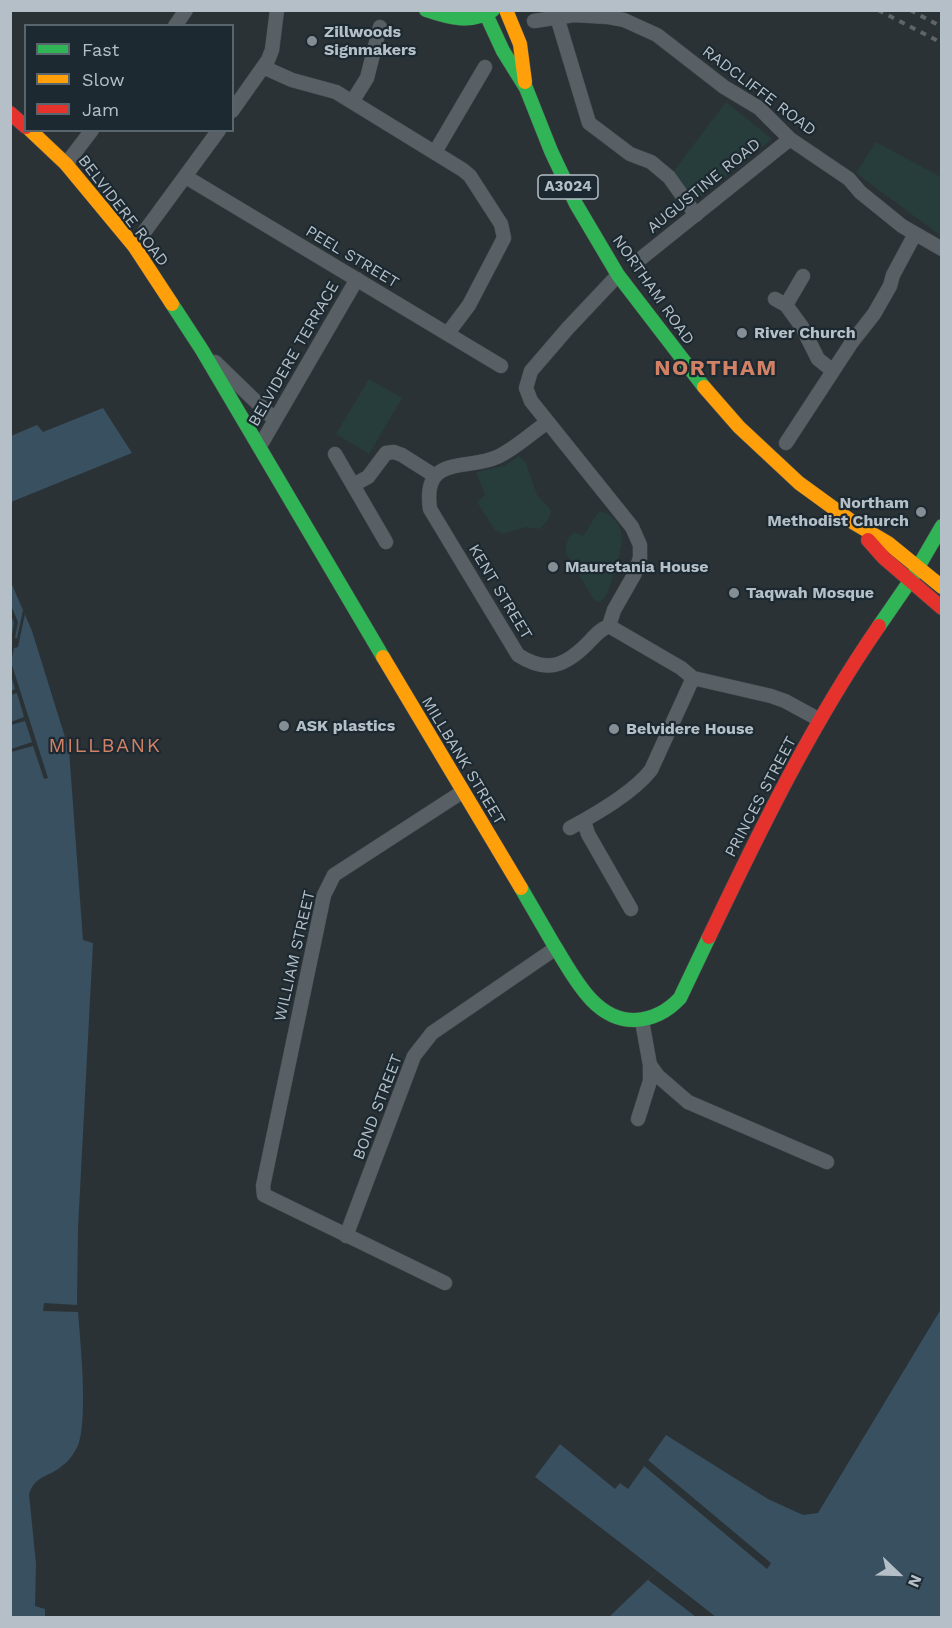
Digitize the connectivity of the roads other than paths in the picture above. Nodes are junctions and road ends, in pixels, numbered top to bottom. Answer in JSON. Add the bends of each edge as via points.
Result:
{"nodes":[{"id":1,"x":186,"y":10,"type":"edge"},
{"id":2,"x":278,"y":10,"type":"edge"},
{"id":3,"x":426,"y":10,"type":"edge"},
{"id":4,"x":506,"y":10,"type":"edge"},
{"id":5,"x":488,"y":12,"type":"edge"},
{"id":6,"x":557,"y":17,"type":"junction"},
{"id":7,"x":534,"y":21,"type":"dead end"},
{"id":8,"x":176,"y":24,"type":"edge"},
{"id":9,"x":380,"y":27,"type":"dead end"},
{"id":10,"x":263,"y":67,"type":"junction"},
{"id":11,"x":485,"y":67,"type":"dead end"},
{"id":12,"x":526,"y":88,"type":"junction"},
{"id":13,"x":352,"y":102,"type":"junction"},
{"id":14,"x":234,"y":108,"type":"edge"},
{"id":15,"x":10,"y":113,"type":"edge"},
{"id":16,"x":24,"y":125,"type":"edge"},
{"id":17,"x":32,"y":132,"type":"edge"},
{"id":18,"x":90,"y":132,"type":"edge"},
{"id":19,"x":218,"y":132,"type":"edge"},
{"id":20,"x":790,"y":139,"type":"junction"},
{"id":21,"x":435,"y":152,"type":"junction"},
{"id":22,"x":66,"y":164,"type":"junction"},
{"id":23,"x":186,"y":177,"type":"junction"},
{"id":24,"x":696,"y":215,"type":"junction"},
{"id":25,"x":915,"y":234,"type":"junction"},
{"id":26,"x":134,"y":246,"type":"junction"},
{"id":27,"x":942,"y":249,"type":"edge"},
{"id":28,"x":639,"y":260,"type":"dead end"},
{"id":29,"x":618,"y":275,"type":"junction"},
{"id":30,"x":803,"y":276,"type":"dead end"},
{"id":31,"x":357,"y":279,"type":"junction"},
{"id":32,"x":448,"y":333,"type":"junction"},
{"id":33,"x":202,"y":350,"type":"junction"},
{"id":34,"x":501,"y":366,"type":"dead end"},
{"id":35,"x":833,"y":371,"type":"junction"},
{"id":36,"x":275,"y":420,"type":"junction"},
{"id":37,"x":548,"y":422,"type":"junction"},
{"id":38,"x":786,"y":443,"type":"dead end"},
{"id":39,"x":260,"y":446,"type":"junction"},
{"id":40,"x":335,"y":454,"type":"dead end"},
{"id":41,"x":435,"y":476,"type":"junction"},
{"id":42,"x":353,"y":484,"type":"junction"},
{"id":43,"x":854,"y":523,"type":"junction"},
{"id":44,"x":942,"y":526,"type":"edge"},
{"id":45,"x":386,"y":542,"type":"dead end"},
{"id":46,"x":918,"y":567,"type":"junction"},
{"id":47,"x":910,"y":581,"type":"junction"},
{"id":48,"x":942,"y":587,"type":"edge"},
{"id":49,"x":942,"y":608,"type":"edge"},
{"id":50,"x":609,"y":626,"type":"junction"},
{"id":51,"x":693,"y":678,"type":"junction"},
{"id":52,"x":820,"y":720,"type":"junction"},
{"id":53,"x":462,"y":792,"type":"junction"},
{"id":54,"x":584,"y":821,"type":"junction"},
{"id":55,"x":570,"y":828,"type":"dead end"},
{"id":56,"x":632,"y":909,"type":"dead end"},
{"id":57,"x":556,"y":948,"type":"junction"},
{"id":58,"x":642,"y":1021,"type":"junction"},
{"id":59,"x":650,"y":1065,"type":"junction"},
{"id":60,"x":638,"y":1119,"type":"dead end"},
{"id":61,"x":827,"y":1162,"type":"dead end"},
{"id":62,"x":346,"y":1236,"type":"junction"},
{"id":63,"x":445,"y":1283,"type":"dead end"}],
"edges":[{"from":1,"to":8,"type":"street"},
{"from":2,"to":10,"type":"street","via":[[272,50]]},
{"from":3,"to":5,"type":"street","via":[[468,20]]},
{"from":4,"to":12,"type":"street","name":"NORTHAM ROAD","number":"A3024","via":[[520,44]]},
{"from":5,"to":12,"type":"street","name":"NORTHAM ROAD","number":"A3024","via":[[503,51]]},
{"from":6,"to":7,"type":"street","name":"RADCLIFFE ROAD"},
{"from":6,"to":20,"type":"street","name":"RADCLIFFE ROAD","via":[[608,17],[657,35],[724,87],[759,108]]},
{"from":6,"to":24,"type":"street","via":[[589,123],[669,177]]},
{"from":9,"to":13,"type":"street","via":[[367,78]]},
{"from":10,"to":13,"type":"street","via":[[292,80],[326,88]]},
{"from":10,"to":14,"type":"street"},
{"from":11,"to":21,"type":"street"},
{"from":12,"to":29,"type":"street","name":"NORTHAM ROAD","number":"A3024","via":[[576,204]]},
{"from":13,"to":21,"type":"street"},
{"from":15,"to":16,"type":"street"},
{"from":17,"to":22,"type":"street","name":"BELVIDERE ROAD"},
{"from":18,"to":22,"type":"street"},
{"from":19,"to":23,"type":"street"},
{"from":20,"to":24,"type":"street","name":"AUGUSTINE ROAD"},
{"from":20,"to":25,"type":"street","name":"RADCLIFFE ROAD","via":[[849,179]]},
{"from":21,"to":32,"type":"street","via":[[470,176],[501,224],[504,238],[469,305]]},
{"from":22,"to":26,"type":"street","name":"BELVIDERE ROAD"},
{"from":23,"to":26,"type":"street"},
{"from":23,"to":31,"type":"street","name":"PEEL STREET"},
{"from":24,"to":28,"type":"street","name":"AUGUSTINE ROAD"},
{"from":25,"to":27,"type":"street","name":"RADCLIFFE ROAD"},
{"from":25,"to":35,"type":"street","via":[[874,314]]},
{"from":26,"to":33,"type":"street","name":"BELVIDERE ROAD"},
{"from":29,"to":37,"type":"street","name":"KENT STREET","via":[[531,371],[527,394]]},
{"from":29,"to":43,"type":"street","name":"NORTHAM ROAD","number":"A3024","via":[[738,427],[799,483]]},
{"from":30,"to":35,"type":"street","via":[[780,302],[801,327],[818,359]]},
{"from":31,"to":32,"type":"street","name":"PEEL STREET"},
{"from":31,"to":36,"type":"street","name":"BELVIDERE TERRACE"},
{"from":32,"to":34,"type":"street","name":"PEEL STREET"},
{"from":33,"to":36,"type":"street","name":"BELVIDERE ROAD"},
{"from":33,"to":39,"type":"street","name":"BELVIDERE ROAD"},
{"from":35,"to":38,"type":"street"},
{"from":36,"to":39,"type":"street","name":"BELVIDERE TERRACE"},
{"from":37,"to":41,"type":"street","via":[[498,456],[447,467]]},
{"from":37,"to":50,"type":"street","name":"KENT STREET","via":[[632,527],[640,545],[634,574]]},
{"from":39,"to":53,"type":"street","name":"MILLBANK STREET"},
{"from":40,"to":42,"type":"street"},
{"from":41,"to":42,"type":"street","via":[[394,452],[386,453],[368,477]]},
{"from":41,"to":50,"type":"street","name":"KENT STREET","via":[[428,496],[430,508],[518,655],[533,664],[557,665]]},
{"from":42,"to":45,"type":"street"},
{"from":43,"to":46,"type":"street","name":"NORTHAM ROAD","number":"A3024"},
{"from":43,"to":47,"type":"street","name":"NORTHAM ROAD","number":"A3024"},
{"from":44,"to":46,"type":"street","name":"PRINCES STREET"},
{"from":46,"to":47,"type":"street","name":"PRINCES STREET"},
{"from":46,"to":48,"type":"street","name":"NORTHAM ROAD","number":"A3024"},
{"from":47,"to":49,"type":"street","name":"NORTHAM ROAD","number":"A3024"},
{"from":47,"to":52,"type":"street","name":"PRINCES STREET"},
{"from":50,"to":51,"type":"street"},
{"from":51,"to":52,"type":"street","via":[[785,701]]},
{"from":51,"to":54,"type":"street","via":[[651,770],[642,781]]},
{"from":52,"to":58,"type":"street","name":"PRINCES STREET","via":[[754,843],[680,998],[674,1007]]},
{"from":53,"to":57,"type":"street","name":"MILLBANK STREET"},
{"from":53,"to":62,"type":"street","name":"WILLIAM STREET","via":[[334,875],[324,895],[263,1186],[264,1196]]},
{"from":54,"to":55,"type":"street"},
{"from":54,"to":56,"type":"street"},
{"from":57,"to":58,"type":"street","name":"MILLBANK STREET","via":[[592,1002],[615,1017]]},
{"from":57,"to":62,"type":"street","name":"BOND STREET","via":[[432,1033],[414,1056]]},
{"from":58,"to":59,"type":"street"},
{"from":59,"to":60,"type":"street","via":[[650,1081]]},
{"from":59,"to":61,"type":"street","via":[[688,1102]]},
{"from":62,"to":63,"type":"street"}]}
